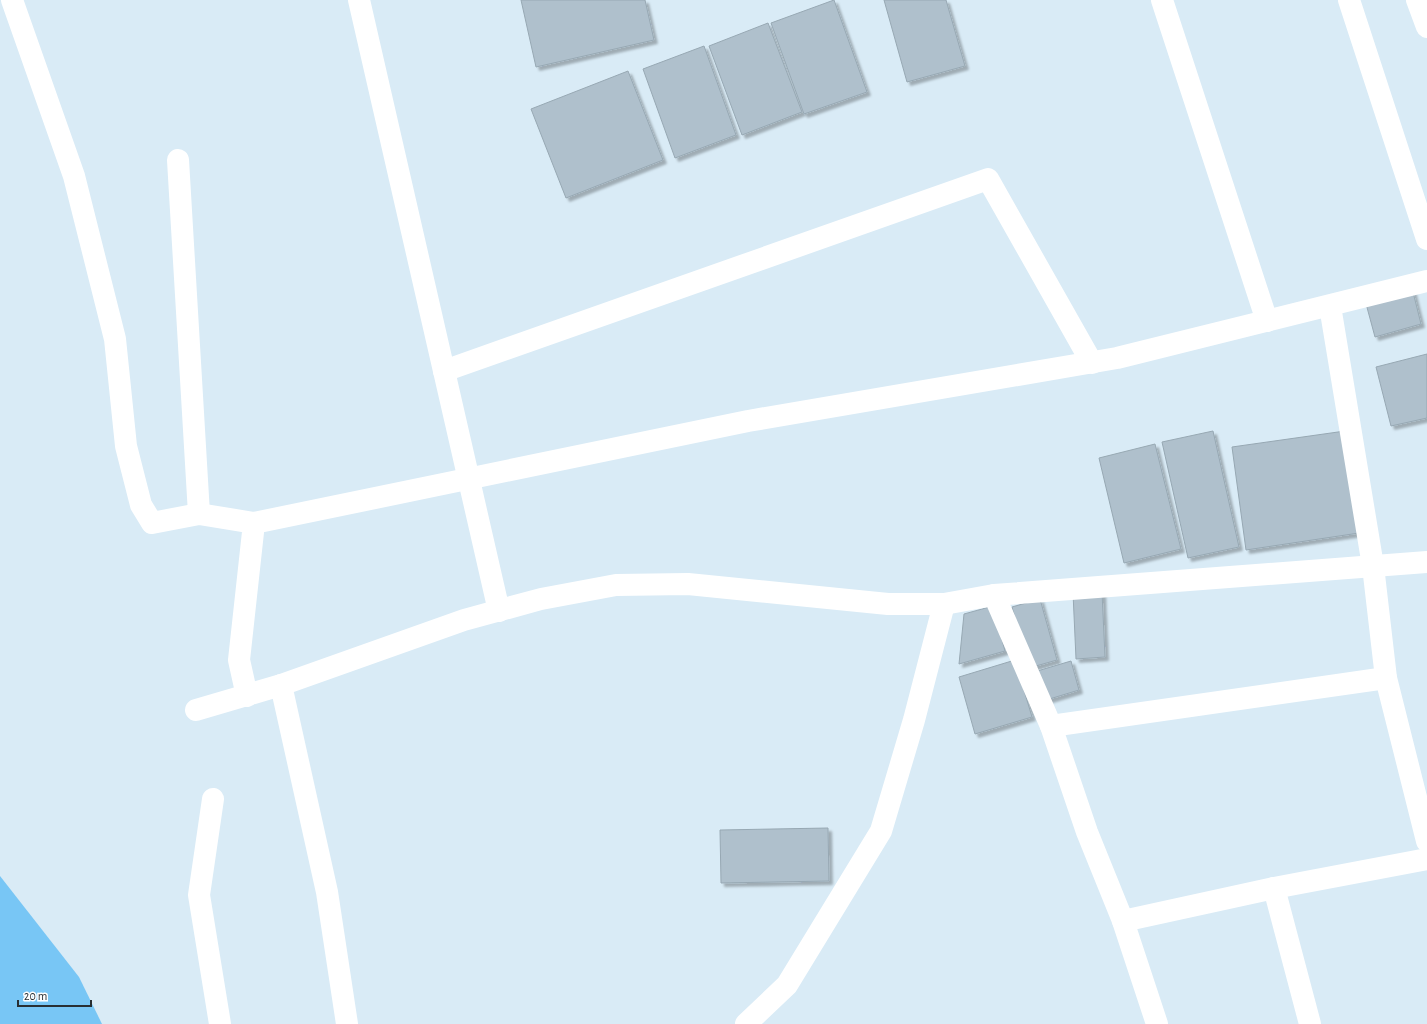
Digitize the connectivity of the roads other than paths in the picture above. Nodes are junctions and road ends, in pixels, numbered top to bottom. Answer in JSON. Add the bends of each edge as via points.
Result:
{"nodes":[{"id":1,"x":12,"y":0,"type":"edge"},
{"id":2,"x":359,"y":0,"type":"edge"},
{"id":3,"x":1162,"y":0,"type":"edge"},
{"id":4,"x":1349,"y":0,"type":"edge"},
{"id":5,"x":1417,"y":0,"type":"edge"},
{"id":6,"x":1427,"y":27,"type":"edge"},
{"id":7,"x":178,"y":160,"type":"dead end"},
{"id":8,"x":1427,"y":239,"type":"edge"},
{"id":9,"x":1427,"y":281,"type":"edge"},
{"id":10,"x":1330,"y":306,"type":"junction"},
{"id":11,"x":1267,"y":321,"type":"junction"},
{"id":12,"x":1092,"y":363,"type":"junction"},
{"id":13,"x":444,"y":371,"type":"junction"},
{"id":14,"x":469,"y":478,"type":"junction"},
{"id":15,"x":199,"y":514,"type":"junction"},
{"id":16,"x":254,"y":523,"type":"junction"},
{"id":17,"x":1427,"y":562,"type":"edge"},
{"id":18,"x":1373,"y":566,"type":"junction"},
{"id":19,"x":994,"y":595,"type":"junction"},
{"id":20,"x":944,"y":604,"type":"junction"},
{"id":21,"x":499,"y":611,"type":"junction"},
{"id":22,"x":1386,"y":678,"type":"junction"},
{"id":23,"x":281,"y":685,"type":"junction"},
{"id":24,"x":247,"y":696,"type":"junction"},
{"id":25,"x":196,"y":710,"type":"dead end"},
{"id":26,"x":1051,"y":726,"type":"junction"},
{"id":27,"x":213,"y":799,"type":"dead end"},
{"id":28,"x":1427,"y":841,"type":"edge"},
{"id":29,"x":1427,"y":859,"type":"edge"},
{"id":30,"x":1274,"y":888,"type":"junction"},
{"id":31,"x":1124,"y":921,"type":"junction"},
{"id":32,"x":220,"y":1024,"type":"edge"},
{"id":33,"x":347,"y":1024,"type":"edge"},
{"id":34,"x":746,"y":1024,"type":"edge"},
{"id":35,"x":1158,"y":1024,"type":"edge"},
{"id":36,"x":1310,"y":1024,"type":"edge"}],
"edges":[{"from":1,"to":15,"type":"street","via":[[76,183],[115,339],[126,446],[141,505],[152,524]]},
{"from":2,"to":13,"type":"street"},
{"from":3,"to":11,"type":"street"},
{"from":4,"to":8,"type":"street"},
{"from":5,"to":6,"type":"street"},
{"from":7,"to":15,"type":"street"},
{"from":9,"to":10,"type":"street"},
{"from":10,"to":11,"type":"street"},
{"from":10,"to":18,"type":"street"},
{"from":11,"to":12,"type":"street"},
{"from":12,"to":13,"type":"street","via":[[988,179]]},
{"from":12,"to":14,"type":"street","via":[[748,421]]},
{"from":13,"to":14,"type":"street"},
{"from":14,"to":16,"type":"street"},
{"from":14,"to":21,"type":"street"},
{"from":15,"to":16,"type":"street"},
{"from":16,"to":24,"type":"street","via":[[239,660]]},
{"from":17,"to":18,"type":"street"},
{"from":18,"to":19,"type":"street"},
{"from":18,"to":22,"type":"street"},
{"from":19,"to":20,"type":"street"},
{"from":19,"to":26,"type":"street"},
{"from":20,"to":21,"type":"street","via":[[888,604],[688,584],[616,586],[541,599]]},
{"from":20,"to":34,"type":"street","via":[[914,720],[881,831],[788,985]]},
{"from":21,"to":23,"type":"street","via":[[464,620]]},
{"from":22,"to":26,"type":"street"},
{"from":22,"to":28,"type":"street"},
{"from":23,"to":24,"type":"street"},
{"from":23,"to":33,"type":"street","via":[[327,892]]},
{"from":24,"to":25,"type":"street"},
{"from":26,"to":31,"type":"street","via":[[1087,832]]},
{"from":27,"to":32,"type":"street","via":[[199,895]]},
{"from":29,"to":30,"type":"street"},
{"from":30,"to":31,"type":"street"},
{"from":30,"to":36,"type":"street"},
{"from":31,"to":35,"type":"street"}]}
